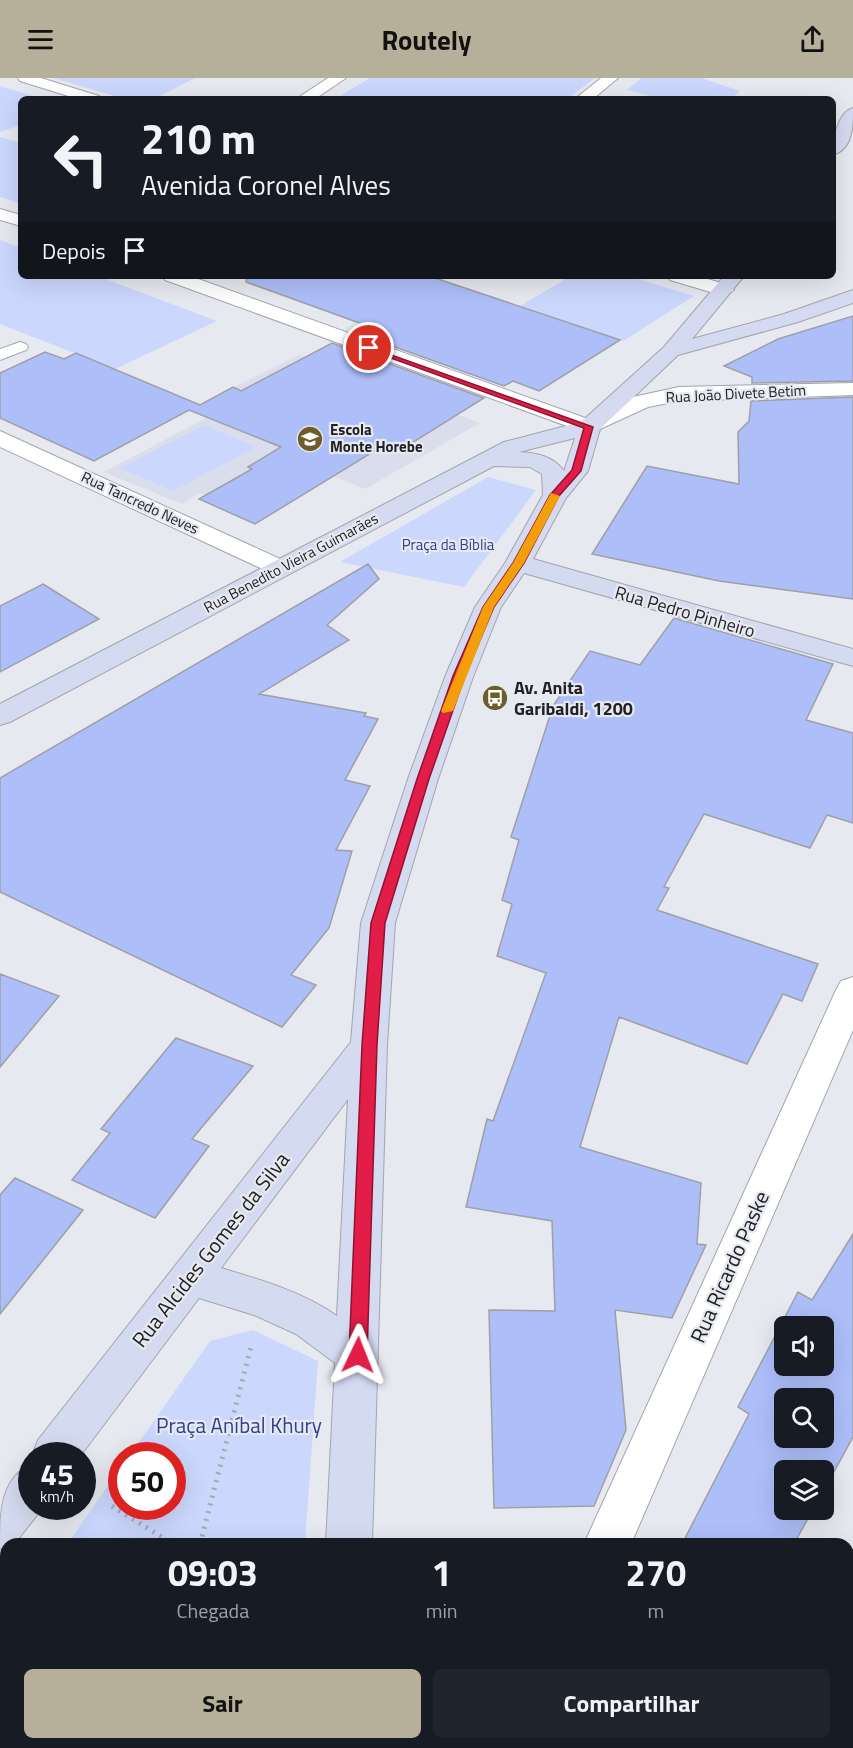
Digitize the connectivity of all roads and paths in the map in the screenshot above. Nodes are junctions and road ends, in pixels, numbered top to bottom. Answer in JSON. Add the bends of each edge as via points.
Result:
{"nodes":[{"id":1,"x":25,"y":78,"type":"edge"},
{"id":2,"x":339,"y":78,"type":"edge"},
{"id":3,"x":611,"y":78,"type":"edge"},
{"id":4,"x":84,"y":96,"type":"edge"},
{"id":5,"x":309,"y":96,"type":"edge"},
{"id":6,"x":587,"y":96,"type":"edge"},
{"id":7,"x":853,"y":113,"type":"edge"},
{"id":8,"x":842,"y":145,"type":"edge"},
{"id":9,"x":0,"y":214,"type":"edge"},
{"id":10,"x":18,"y":220,"type":"edge"},
{"id":11,"x":180,"y":279,"type":"edge"},
{"id":12,"x":686,"y":279,"type":"edge"},
{"id":13,"x":734,"y":296,"type":"edge"},
{"id":14,"x":853,"y":296,"type":"edge"},
{"id":15,"x":791,"y":318,"type":"junction"},
{"id":16,"x":20,"y":347,"type":"dead end"},
{"id":17,"x":671,"y":351,"type":"junction"},
{"id":18,"x":0,"y":356,"type":"edge"},
{"id":19,"x":853,"y":389,"type":"edge"},
{"id":20,"x":763,"y":392,"type":"junction"},
{"id":21,"x":853,"y":399,"type":"edge"},
{"id":22,"x":589,"y":427,"type":"junction"},
{"id":23,"x":0,"y":438,"type":"edge"},
{"id":24,"x":475,"y":466,"type":"junction"},
{"id":25,"x":555,"y":495,"type":"junction"},
{"id":26,"x":518,"y":563,"type":"junction"},
{"id":27,"x":280,"y":568,"type":"junction"},
{"id":28,"x":853,"y":658,"type":"edge"},
{"id":29,"x":0,"y":716,"type":"edge"},
{"id":30,"x":853,"y":990,"type":"edge"},
{"id":31,"x":369,"y":1045,"type":"junction"},
{"id":32,"x":189,"y":1277,"type":"junction"},
{"id":33,"x":263,"y":1299,"type":"junction"},
{"id":34,"x":358,"y":1355,"type":"junction"},
{"id":35,"x":64,"y":1442,"type":"edge"},
{"id":36,"x":18,"y":1503,"type":"edge"},
{"id":37,"x":134,"y":1520,"type":"edge"},
{"id":38,"x":0,"y":1526,"type":"edge"},
{"id":39,"x":163,"y":1538,"type":"edge"},
{"id":40,"x":202,"y":1538,"type":"edge"},
{"id":41,"x":349,"y":1538,"type":"edge"},
{"id":42,"x":610,"y":1538,"type":"edge"}],
"edges":[{"from":1,"to":4,"type":"street"},
{"from":2,"to":5,"type":"street"},
{"from":3,"to":6,"type":"street"},
{"from":7,"to":8,"type":"street"},
{"from":9,"to":10,"type":"street"},
{"from":11,"to":22,"type":"street"},
{"from":12,"to":13,"type":"street"},
{"from":13,"to":15,"type":"street","via":[[759,316]]},
{"from":13,"to":17,"type":"street"},
{"from":14,"to":15,"type":"street"},
{"from":15,"to":17,"type":"street"},
{"from":16,"to":18,"type":"lane"},
{"from":17,"to":22,"type":"street"},
{"from":19,"to":20,"type":"street","name":"Rua João Divete Betim"},
{"from":20,"to":21,"type":"street"},
{"from":20,"to":22,"type":"street","name":"Rua João Divete Betim","via":[[679,394],[641,402]]},
{"from":22,"to":24,"type":"street","name":"Rua Benedito Vieira Guimarães","via":[[512,447]]},
{"from":22,"to":25,"type":"street","via":[[576,471]]},
{"from":23,"to":27,"type":"street","name":"Rua Tancredo Neves"},
{"from":24,"to":25,"type":"street","via":[[517,459],[539,461],[553,470],[558,482]]},
{"from":24,"to":27,"type":"street","name":"Rua Benedito Vieira Guimarães"},
{"from":25,"to":26,"type":"street"},
{"from":26,"to":28,"type":"street","name":"Rua Pedro Pinheiro"},
{"from":26,"to":31,"type":"street","via":[[488,607],[459,676],[378,923]]},
{"from":27,"to":29,"type":"street","name":"Rua Benedito Vieira Guimarães"},
{"from":30,"to":42,"type":"street","name":"Rua Ricardo Paske"},
{"from":31,"to":32,"type":"street","name":"Rua Alcides Gomes da Silva"},
{"from":31,"to":34,"type":"street"},
{"from":32,"to":33,"type":"street"},
{"from":32,"to":35,"type":"street","name":"Rua Alcides Gomes da Silva"},
{"from":33,"to":34,"type":"street","via":[[311,1321]]},
{"from":33,"to":40,"type":"path"},
{"from":34,"to":41,"type":"street"},
{"from":36,"to":38,"type":"street"},
{"from":37,"to":39,"type":"path"}]}
